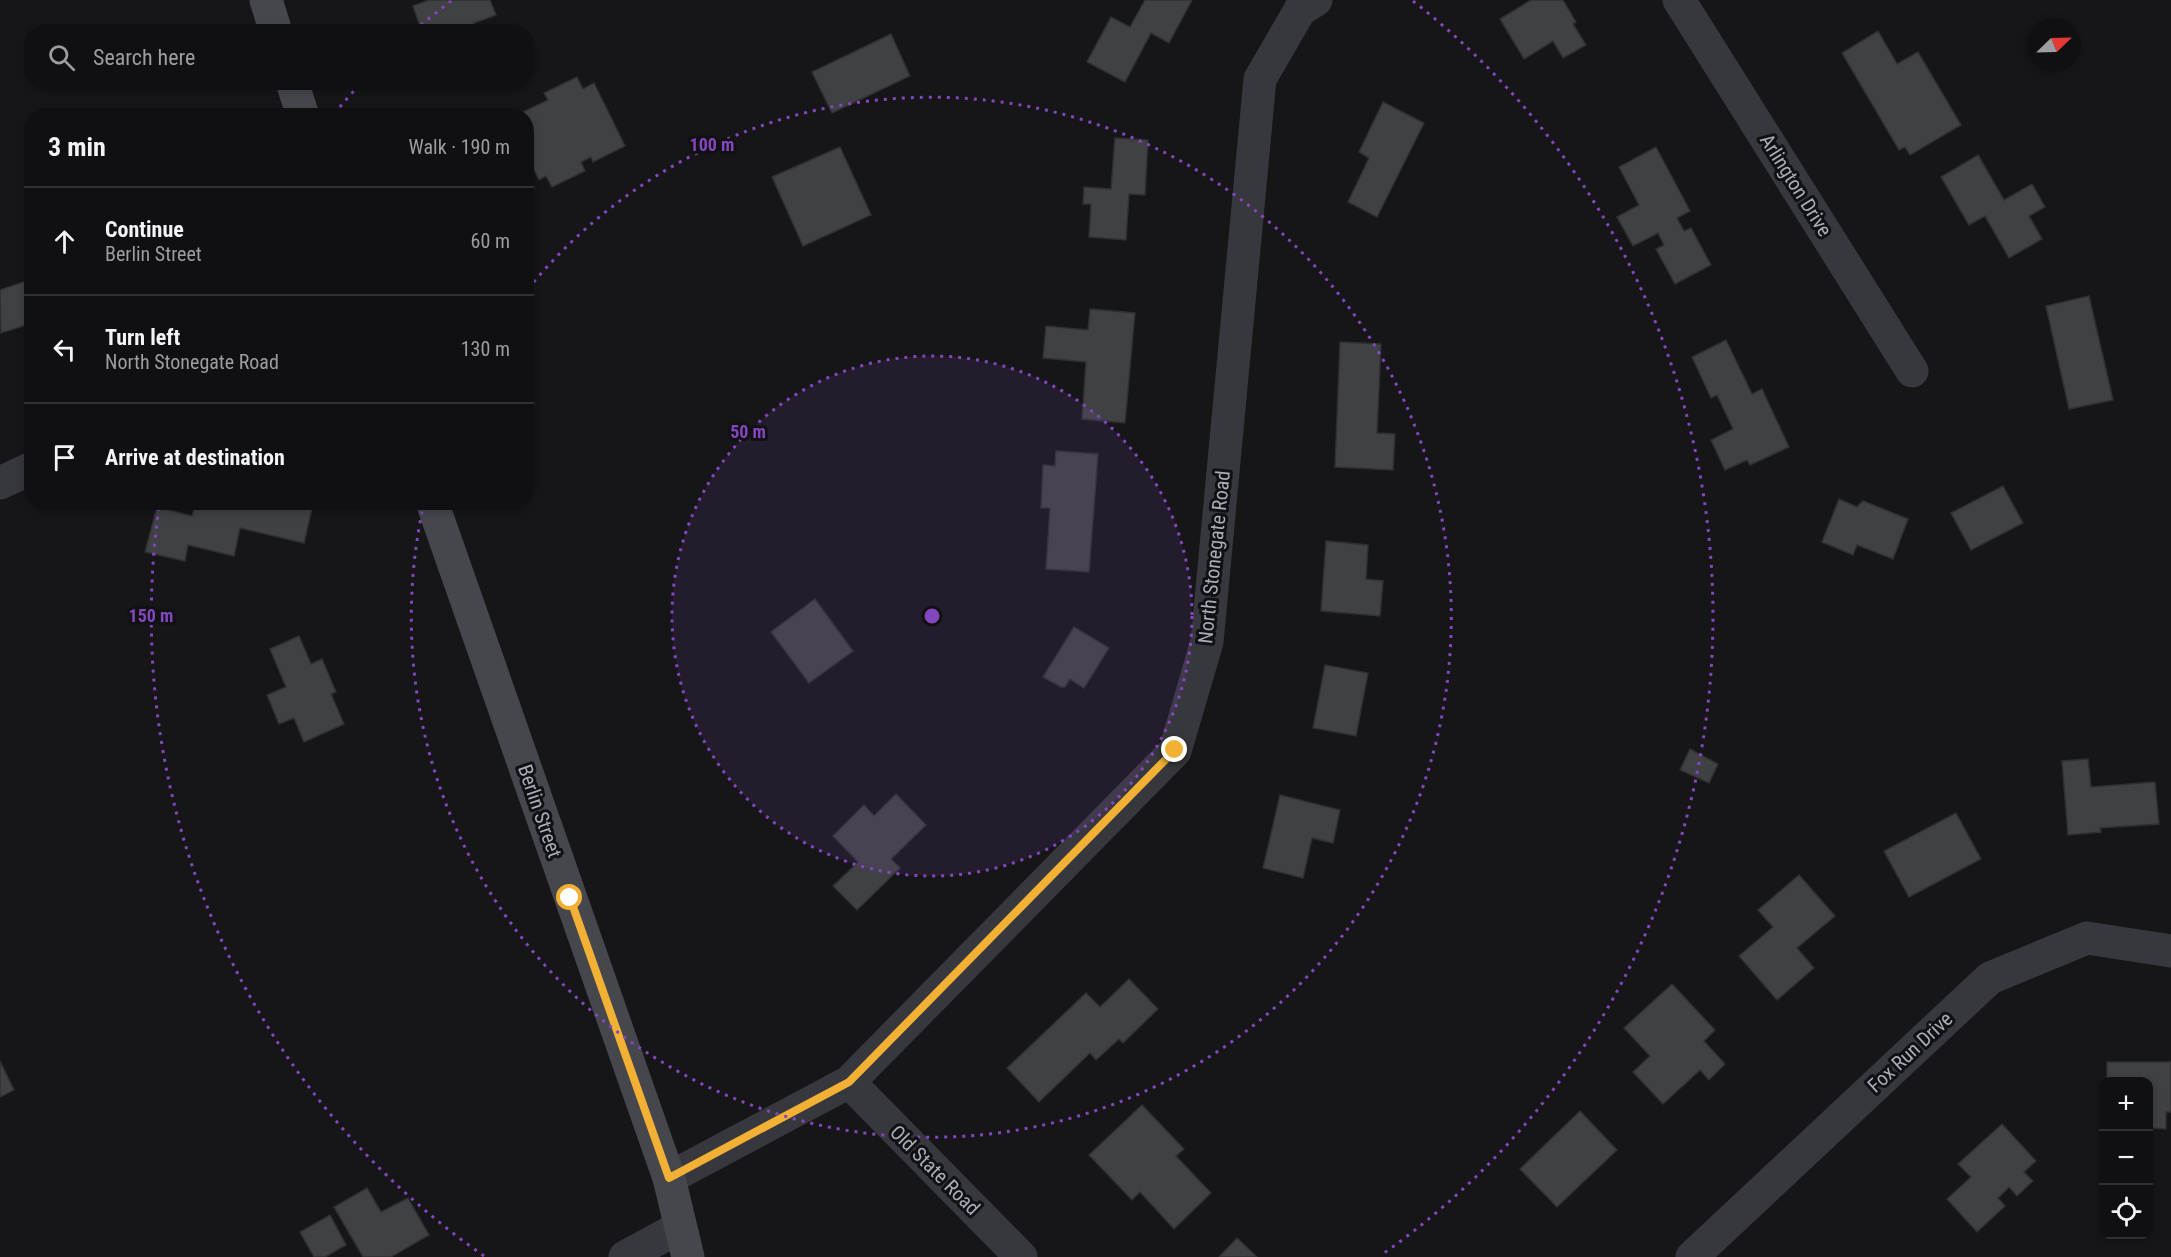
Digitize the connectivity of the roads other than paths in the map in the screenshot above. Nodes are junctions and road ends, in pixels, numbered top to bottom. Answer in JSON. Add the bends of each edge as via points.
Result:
{"nodes":[{"id":1,"x":266,"y":0,"type":"edge"},
{"id":2,"x":1316,"y":0,"type":"edge"},
{"id":3,"x":1679,"y":0,"type":"edge"},
{"id":4,"x":274,"y":24,"type":"edge"},
{"id":5,"x":295,"y":90,"type":"edge"},
{"id":6,"x":300,"y":108,"type":"edge"},
{"id":7,"x":1912,"y":371,"type":"dead end"},
{"id":8,"x":24,"y":472,"type":"edge"},
{"id":9,"x":0,"y":483,"type":"edge"},
{"id":10,"x":435,"y":510,"type":"edge"},
{"id":11,"x":2171,"y":951,"type":"edge"},
{"id":12,"x":849,"y":1082,"type":"junction"},
{"id":13,"x":669,"y":1178,"type":"junction"},
{"id":14,"x":684,"y":1242,"type":"edge"},
{"id":15,"x":625,"y":1257,"type":"edge"},
{"id":16,"x":1021,"y":1257,"type":"edge"},
{"id":17,"x":1692,"y":1257,"type":"edge"}],
"edges":[{"from":1,"to":4,"type":"main road"},
{"from":2,"to":12,"type":"street","name":"North Stonegate Road","via":[[1300,10],[1260,79],[1207,642],[1175,750]]},
{"from":3,"to":7,"type":"street","name":"Arlington Drive"},
{"from":5,"to":6,"type":"main road"},
{"from":8,"to":9,"type":"street"},
{"from":10,"to":13,"type":"main road","name":"Berlin Street"},
{"from":11,"to":17,"type":"street","name":"Fox Run Drive","via":[[2086,938],[1990,978]]},
{"from":12,"to":13,"type":"street","name":"North Stonegate Road"},
{"from":12,"to":16,"type":"street","name":"Old State Road"},
{"from":13,"to":14,"type":"main road","name":"Berlin Street"},
{"from":14,"to":15,"type":"street"}]}
